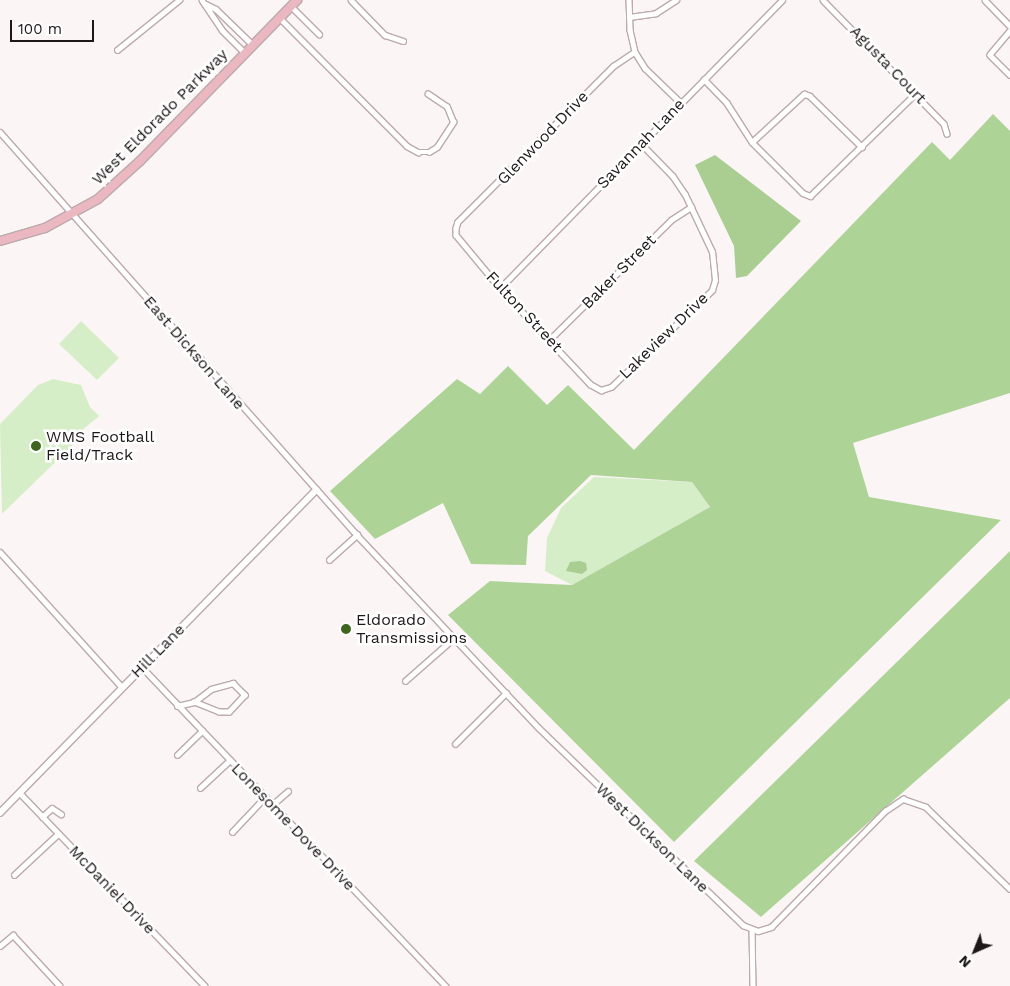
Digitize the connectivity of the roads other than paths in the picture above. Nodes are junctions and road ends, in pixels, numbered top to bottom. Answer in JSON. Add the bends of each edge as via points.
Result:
{"nodes":[{"id":1,"x":180,"y":0,"type":"edge"},
{"id":2,"x":351,"y":0,"type":"edge"},
{"id":3,"x":629,"y":0,"type":"edge"},
{"id":4,"x":676,"y":0,"type":"edge"},
{"id":5,"x":782,"y":0,"type":"edge"},
{"id":6,"x":823,"y":0,"type":"edge"},
{"id":7,"x":985,"y":0,"type":"edge"},
{"id":8,"x":204,"y":2,"type":"edge"},
{"id":9,"x":294,"y":3,"type":"edge"},
{"id":10,"x":280,"y":17,"type":"junction"},
{"id":11,"x":629,"y":17,"type":"junction"},
{"id":12,"x":1010,"y":26,"type":"edge"},
{"id":13,"x":1010,"y":31,"type":"edge"},
{"id":14,"x":319,"y":34,"type":"dead end"},
{"id":15,"x":402,"y":41,"type":"dead end"},
{"id":16,"x":252,"y":44,"type":"junction"},
{"id":17,"x":117,"y":50,"type":"dead end"},
{"id":18,"x":244,"y":52,"type":"junction"},
{"id":19,"x":635,"y":52,"type":"junction"},
{"id":20,"x":1010,"y":75,"type":"edge"},
{"id":21,"x":704,"y":79,"type":"junction"},
{"id":22,"x":428,"y":94,"type":"dead end"},
{"id":23,"x":914,"y":94,"type":"junction"},
{"id":24,"x":681,"y":103,"type":"junction"},
{"id":25,"x":0,"y":132,"type":"edge"},
{"id":26,"x":947,"y":134,"type":"dead end"},
{"id":27,"x":752,"y":142,"type":"junction"},
{"id":28,"x":641,"y":144,"type":"junction"},
{"id":29,"x":862,"y":147,"type":"junction"},
{"id":30,"x":691,"y":207,"type":"junction"},
{"id":31,"x":74,"y":214,"type":"junction"},
{"id":32,"x":456,"y":228,"type":"joint"},
{"id":33,"x":0,"y":241,"type":"edge"},
{"id":34,"x":500,"y":288,"type":"junction"},
{"id":35,"x":549,"y":340,"type":"junction"},
{"id":36,"x":601,"y":390,"type":"joint"},
{"id":37,"x":316,"y":490,"type":"junction"},
{"id":38,"x":357,"y":535,"type":"junction"},
{"id":39,"x":0,"y":552,"type":"edge"},
{"id":40,"x":330,"y":560,"type":"dead end"},
{"id":41,"x":455,"y":637,"type":"junction"},
{"id":42,"x":142,"y":667,"type":"junction"},
{"id":43,"x":406,"y":681,"type":"dead end"},
{"id":44,"x":122,"y":687,"type":"junction"},
{"id":45,"x":506,"y":693,"type":"junction"},
{"id":46,"x":194,"y":702,"type":"junction"},
{"id":47,"x":177,"y":706,"type":"junction"},
{"id":48,"x":202,"y":731,"type":"junction"},
{"id":49,"x":455,"y":744,"type":"dead end"},
{"id":50,"x":177,"y":755,"type":"dead end"},
{"id":51,"x":230,"y":760,"type":"junction"},
{"id":52,"x":200,"y":788,"type":"dead end"},
{"id":53,"x":288,"y":791,"type":"dead end"},
{"id":54,"x":20,"y":793,"type":"junction"},
{"id":55,"x":265,"y":797,"type":"junction"},
{"id":56,"x":272,"y":805,"type":"junction"},
{"id":57,"x":0,"y":814,"type":"edge"},
{"id":58,"x":61,"y":814,"type":"dead end"},
{"id":59,"x":42,"y":817,"type":"junction"},
{"id":60,"x":232,"y":832,"type":"dead end"},
{"id":61,"x":58,"y":834,"type":"junction"},
{"id":62,"x":14,"y":875,"type":"dead end"},
{"id":63,"x":1010,"y":889,"type":"edge"},
{"id":64,"x":752,"y":929,"type":"junction"},
{"id":65,"x":0,"y":946,"type":"edge"},
{"id":66,"x":60,"y":986,"type":"edge"},
{"id":67,"x":205,"y":986,"type":"edge"},
{"id":68,"x":446,"y":986,"type":"edge"},
{"id":69,"x":753,"y":986,"type":"edge"}],
"edges":[{"from":1,"to":17,"type":"street"},
{"from":2,"to":15,"type":"street","via":[[385,35]]},
{"from":3,"to":11,"type":"street"},
{"from":4,"to":11,"type":"street","via":[[656,13]]},
{"from":5,"to":21,"type":"street","name":"Savannah Lane"},
{"from":6,"to":23,"type":"street","name":"Agusta Court"},
{"from":7,"to":12,"type":"street"},
{"from":8,"to":16,"type":"street","via":[[216,9]]},
{"from":8,"to":18,"type":"street","via":[[222,30]]},
{"from":9,"to":10,"type":"main road","name":"West Eldorado Parkway"},
{"from":9,"to":14,"type":"street"},
{"from":10,"to":16,"type":"main road","name":"West Eldorado Parkway"},
{"from":10,"to":22,"type":"street","via":[[407,146],[418,152],[430,152],[437,147],[453,122],[447,107]]},
{"from":11,"to":19,"type":"street"},
{"from":13,"to":20,"type":"street","via":[[990,55]]},
{"from":16,"to":18,"type":"main road","name":"West Eldorado Parkway"},
{"from":18,"to":31,"type":"main road","name":"West Eldorado Parkway","via":[[120,180]]},
{"from":19,"to":24,"type":"street","via":[[645,68]]},
{"from":19,"to":32,"type":"street","name":"Glenwood Drive","via":[[614,66],[458,222]]},
{"from":21,"to":24,"type":"street","name":"Savannah Lane"},
{"from":21,"to":27,"type":"street","via":[[727,103]]},
{"from":23,"to":26,"type":"street","name":"Agusta Court","via":[[944,124]]},
{"from":23,"to":29,"type":"street"},
{"from":24,"to":28,"type":"street","name":"Savannah Lane"},
{"from":25,"to":31,"type":"street","name":"East Dickson Lane"},
{"from":27,"to":29,"type":"street","via":[[804,94],[810,96]]},
{"from":27,"to":29,"type":"street","via":[[803,193],[810,196]]},
{"from":28,"to":30,"type":"street","name":"Lakeview Drive","via":[[673,177]]},
{"from":28,"to":34,"type":"street","name":"Savannah Lane"},
{"from":30,"to":35,"type":"street","name":"Baker Street","via":[[671,220]]},
{"from":30,"to":36,"type":"street","name":"Lakeview Drive","via":[[712,252],[715,280],[712,290],[611,387]]},
{"from":31,"to":33,"type":"main road","name":"West Eldorado Parkway","via":[[44,229]]},
{"from":31,"to":37,"type":"street","name":"East Dickson Lane"},
{"from":32,"to":34,"type":"street","name":"Fulton Street","via":[[456,235]]},
{"from":34,"to":35,"type":"street","name":"Fulton Street"},
{"from":35,"to":36,"type":"street","name":"Fulton Street","via":[[590,384]]},
{"from":37,"to":38,"type":"street","name":"West Dickson Lane"},
{"from":37,"to":42,"type":"street","name":"Hill Lane"},
{"from":38,"to":40,"type":"street"},
{"from":38,"to":41,"type":"street","name":"West Dickson Lane"},
{"from":39,"to":44,"type":"street"},
{"from":41,"to":43,"type":"street"},
{"from":41,"to":45,"type":"street","name":"West Dickson Lane"},
{"from":42,"to":44,"type":"street","name":"Hill Lane"},
{"from":42,"to":47,"type":"street","name":"Lonesome Dove Drive"},
{"from":44,"to":54,"type":"street","name":"Hill Lane"},
{"from":45,"to":49,"type":"street"},
{"from":45,"to":64,"type":"street","name":"West Dickson Lane","via":[[729,913]]},
{"from":46,"to":46,"type":"street","via":[[211,689],[233,684],[245,695],[225,713]]},
{"from":46,"to":47,"type":"street"},
{"from":47,"to":48,"type":"street","name":"Lonesome Dove Drive"},
{"from":48,"to":50,"type":"street"},
{"from":48,"to":51,"type":"street","name":"Lonesome Dove Drive"},
{"from":51,"to":52,"type":"street"},
{"from":51,"to":55,"type":"street","name":"Lonesome Dove Drive"},
{"from":53,"to":56,"type":"street"},
{"from":54,"to":57,"type":"street","name":"Hill Lane"},
{"from":54,"to":59,"type":"street","name":"McDaniel Drive"},
{"from":55,"to":56,"type":"street","name":"Lonesome Dove Drive"},
{"from":55,"to":60,"type":"street"},
{"from":56,"to":68,"type":"street","name":"Lonesome Dove Drive"},
{"from":58,"to":59,"type":"street","via":[[52,808]]},
{"from":59,"to":61,"type":"street","name":"McDaniel Drive"},
{"from":61,"to":62,"type":"street"},
{"from":61,"to":67,"type":"street","name":"McDaniel Drive"},
{"from":63,"to":64,"type":"street","via":[[926,806],[903,799],[885,811],[780,920],[766,930]]},
{"from":64,"to":69,"type":"street"},
{"from":65,"to":66,"type":"street","via":[[13,934]]}]}
